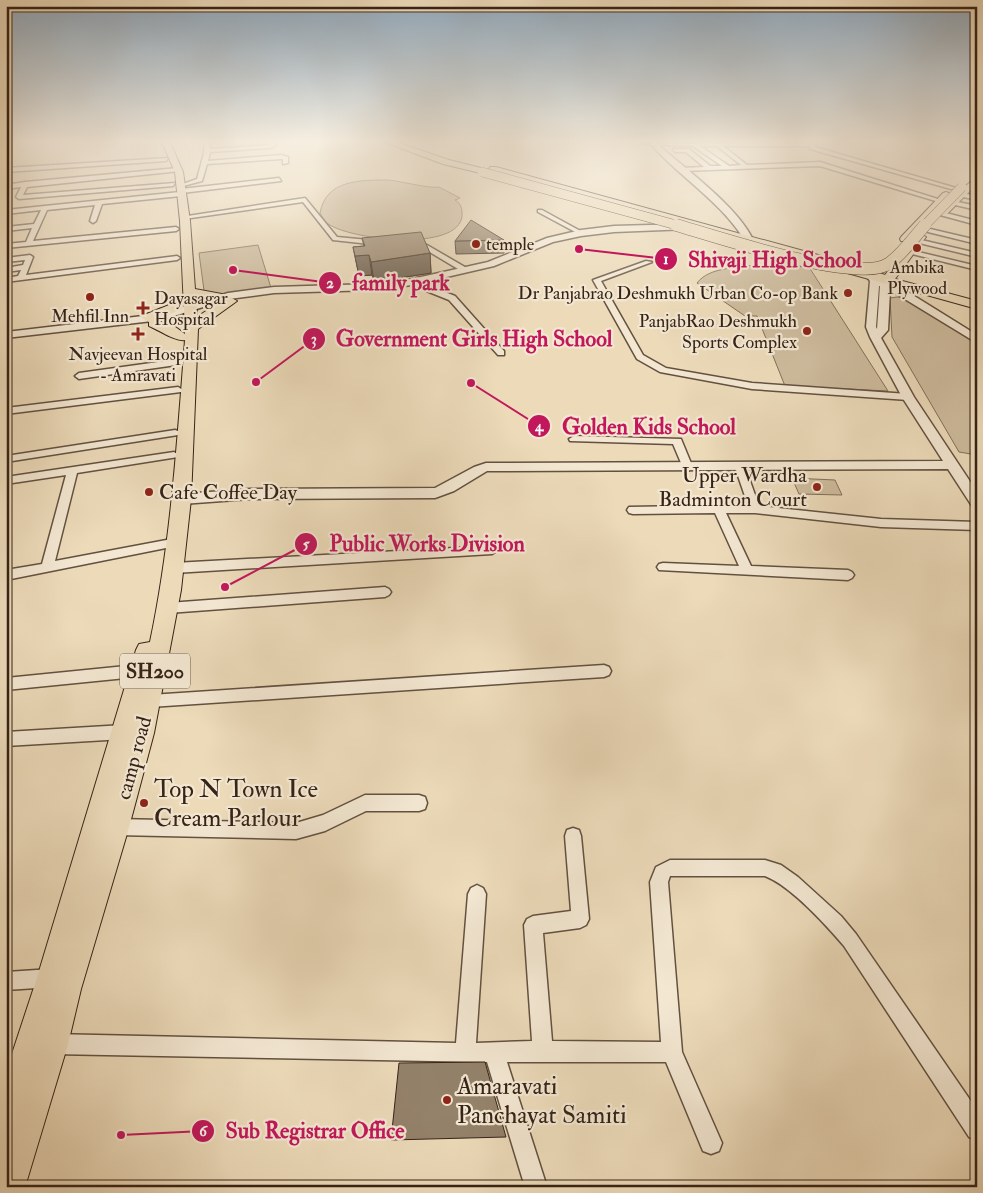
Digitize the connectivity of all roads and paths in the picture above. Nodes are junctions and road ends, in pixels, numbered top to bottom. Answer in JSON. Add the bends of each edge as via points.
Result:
{"nodes":[{"id":1,"x":20,"y":196,"type":"edge"},
{"id":2,"x":32,"y":196,"type":"joint"},
{"id":3,"x":115,"y":196,"type":"edge"},
{"id":4,"x":176,"y":196,"type":"edge"},
{"id":5,"x":569,"y":196,"type":"edge"},
{"id":6,"x":588,"y":196,"type":"edge"},
{"id":7,"x":705,"y":196,"type":"edge"},
{"id":8,"x":711,"y":196,"type":"edge"},
{"id":9,"x":924,"y":196,"type":"edge"},
{"id":10,"x":951,"y":196,"type":"edge"},
{"id":11,"x":959,"y":196,"type":"edge"},
{"id":12,"x":960,"y":196,"type":"edge"},
{"id":13,"x":941,"y":201,"type":"junction"},
{"id":14,"x":99,"y":203,"type":"junction"},
{"id":15,"x":953,"y":203,"type":"junction"},
{"id":16,"x":45,"y":208,"type":"junction"},
{"id":17,"x":977,"y":208,"type":"edge"},
{"id":18,"x":25,"y":210,"type":"junction"},
{"id":19,"x":540,"y":211,"type":"dead end"},
{"id":20,"x":6,"y":212,"type":"edge"},
{"id":21,"x":942,"y":214,"type":"junction"},
{"id":22,"x":93,"y":221,"type":"dead end"},
{"id":23,"x":180,"y":223,"type":"junction"},
{"id":24,"x":977,"y":223,"type":"edge"},
{"id":25,"x":36,"y":226,"type":"junction"},
{"id":26,"x":704,"y":228,"type":"junction"},
{"id":27,"x":6,"y":229,"type":"edge"},
{"id":28,"x":691,"y":229,"type":"junction"},
{"id":29,"x":926,"y":230,"type":"junction"},
{"id":30,"x":581,"y":233,"type":"junction"},
{"id":31,"x":734,"y":237,"type":"junction"},
{"id":32,"x":565,"y":240,"type":"junction"},
{"id":33,"x":917,"y":241,"type":"junction"},
{"id":34,"x":751,"y":242,"type":"junction"},
{"id":35,"x":977,"y":242,"type":"edge"},
{"id":36,"x":30,"y":244,"type":"junction"},
{"id":37,"x":389,"y":244,"type":"edge"},
{"id":38,"x":407,"y":245,"type":"edge"},
{"id":39,"x":6,"y":246,"type":"edge"},
{"id":40,"x":910,"y":252,"type":"junction"},
{"id":41,"x":977,"y":255,"type":"edge"},
{"id":42,"x":178,"y":258,"type":"junction"},
{"id":43,"x":6,"y":260,"type":"edge"},
{"id":44,"x":831,"y":261,"type":"junction"},
{"id":45,"x":648,"y":262,"type":"dead end"},
{"id":46,"x":884,"y":262,"type":"junction"},
{"id":47,"x":26,"y":267,"type":"junction"},
{"id":48,"x":977,"y":268,"type":"edge"},
{"id":49,"x":6,"y":270,"type":"edge"},
{"id":50,"x":466,"y":270,"type":"junction"},
{"id":51,"x":21,"y":278,"type":"junction"},
{"id":52,"x":881,"y":279,"type":"junction"},
{"id":53,"x":6,"y":280,"type":"edge"},
{"id":54,"x":417,"y":284,"type":"junction"},
{"id":55,"x":227,"y":299,"type":"junction"},
{"id":56,"x":977,"y":300,"type":"edge"},
{"id":57,"x":977,"y":305,"type":"edge"},
{"id":58,"x":185,"y":314,"type":"junction"},
{"id":59,"x":151,"y":321,"type":"junction"},
{"id":60,"x":6,"y":335,"type":"edge"},
{"id":61,"x":977,"y":340,"type":"edge"},
{"id":62,"x":6,"y":341,"type":"edge"},
{"id":63,"x":977,"y":345,"type":"edge"},
{"id":64,"x":501,"y":352,"type":"dead end"},
{"id":65,"x":180,"y":362,"type":"junction"},
{"id":66,"x":79,"y":376,"type":"dead end"},
{"id":67,"x":178,"y":390,"type":"junction"},
{"id":68,"x":908,"y":397,"type":"junction"},
{"id":69,"x":6,"y":411,"type":"edge"},
{"id":70,"x":175,"y":434,"type":"junction"},
{"id":71,"x":574,"y":439,"type":"dead end"},
{"id":72,"x":174,"y":455,"type":"junction"},
{"id":73,"x":6,"y":458,"type":"edge"},
{"id":74,"x":953,"y":465,"type":"junction"},
{"id":75,"x":740,"y":467,"type":"junction"},
{"id":76,"x":688,"y":468,"type":"junction"},
{"id":77,"x":73,"y":470,"type":"junction"},
{"id":78,"x":6,"y":481,"type":"edge"},
{"id":79,"x":182,"y":500,"type":"junction"},
{"id":80,"x":977,"y":503,"type":"edge"},
{"id":81,"x":719,"y":509,"type":"junction"},
{"id":82,"x":756,"y":509,"type":"junction"},
{"id":83,"x":633,"y":510,"type":"dead end"},
{"id":84,"x":977,"y":526,"type":"edge"},
{"id":85,"x":172,"y":543,"type":"junction"},
{"id":86,"x":492,"y":550,"type":"dead end"},
{"id":87,"x":47,"y":567,"type":"junction"},
{"id":88,"x":663,"y":567,"type":"dead end"},
{"id":89,"x":174,"y":568,"type":"junction"},
{"id":90,"x":746,"y":570,"type":"junction"},
{"id":91,"x":6,"y":575,"type":"edge"},
{"id":92,"x":848,"y":575,"type":"dead end"},
{"id":93,"x":385,"y":592,"type":"dead end"},
{"id":94,"x":168,"y":608,"type":"junction"},
{"id":95,"x":148,"y":670,"type":"junction"},
{"id":96,"x":604,"y":672,"type":"dead end"},
{"id":97,"x":6,"y":684,"type":"edge"},
{"id":98,"x":150,"y":701,"type":"junction"},
{"id":99,"x":124,"y":732,"type":"junction"},
{"id":100,"x":6,"y":739,"type":"edge"},
{"id":101,"x":419,"y":803,"type":"dead end"},
{"id":102,"x":116,"y":827,"type":"junction"},
{"id":103,"x":574,"y":836,"type":"dead end"},
{"id":104,"x":477,"y":894,"type":"dead end"},
{"id":105,"x":52,"y":978,"type":"junction"},
{"id":106,"x":6,"y":981,"type":"edge"},
{"id":107,"x":41,"y":1044,"type":"junction"},
{"id":108,"x":543,"y":1051,"type":"junction"},
{"id":109,"x":672,"y":1052,"type":"junction"},
{"id":110,"x":464,"y":1053,"type":"junction"},
{"id":111,"x":494,"y":1053,"type":"junction"},
{"id":112,"x":6,"y":1125,"type":"edge"},
{"id":113,"x":977,"y":1129,"type":"edge"},
{"id":114,"x":711,"y":1143,"type":"dead end"},
{"id":115,"x":7,"y":1187,"type":"edge"},
{"id":116,"x":536,"y":1187,"type":"edge"}],
"edges":[{"from":1,"to":2,"type":"street"},
{"from":2,"to":18,"type":"street"},
{"from":3,"to":14,"type":"street"},
{"from":4,"to":23,"type":"main road","name":"camp road","number":"SH200"},
{"from":5,"to":28,"type":"main road","bridge":true},
{"from":6,"to":26,"type":"main road"},
{"from":7,"to":31,"type":"street","via":[[731,225]]},
{"from":8,"to":34,"type":"street"},
{"from":9,"to":13,"type":"street"},
{"from":10,"to":13,"type":"main road"},
{"from":11,"to":28,"type":"main road","bridge":true,"via":[[888,264],[872,269],[821,265]]},
{"from":12,"to":15,"type":"main road"},
{"from":13,"to":46,"type":"main road"},
{"from":14,"to":16,"type":"street"},
{"from":14,"to":22,"type":"street"},
{"from":15,"to":17,"type":"street"},
{"from":15,"to":21,"type":"main road"},
{"from":16,"to":18,"type":"street"},
{"from":16,"to":25,"type":"street"},
{"from":18,"to":20,"type":"street"},
{"from":19,"to":30,"type":"street"},
{"from":21,"to":24,"type":"street"},
{"from":21,"to":29,"type":"main road"},
{"from":23,"to":36,"type":"street"},
{"from":23,"to":37,"type":"street","via":[[305,200],[335,240]]},
{"from":23,"to":42,"type":"main road","name":"camp road","number":"SH200"},
{"from":23,"to":58,"type":"main road","name":"camp road","number":"SH200"},
{"from":25,"to":27,"type":"street"},
{"from":25,"to":36,"type":"street"},
{"from":26,"to":28,"type":"street"},
{"from":26,"to":31,"type":"main road"},
{"from":28,"to":30,"type":"street","via":[[630,228]]},
{"from":28,"to":31,"type":"main road"},
{"from":28,"to":32,"type":"street","via":[[632,230]]},
{"from":29,"to":33,"type":"main road"},
{"from":29,"to":35,"type":"street"},
{"from":30,"to":32,"type":"street"},
{"from":31,"to":34,"type":"main road"},
{"from":32,"to":50,"type":"street","via":[[547,242]]},
{"from":32,"to":54,"type":"street","via":[[491,270]]},
{"from":33,"to":40,"type":"main road"},
{"from":33,"to":41,"type":"street"},
{"from":34,"to":44,"type":"main road"},
{"from":34,"to":52,"type":"main road"},
{"from":36,"to":39,"type":"street"},
{"from":38,"to":50,"type":"street","via":[[425,246]]},
{"from":40,"to":48,"type":"street"},
{"from":40,"to":52,"type":"main road"},
{"from":42,"to":51,"type":"street"},
{"from":42,"to":58,"type":"main road","name":"camp road","number":"SH200"},
{"from":43,"to":47,"type":"street","via":[[30,257]]},
{"from":44,"to":46,"type":"main road","via":[[853,264]]},
{"from":44,"to":52,"type":"main road"},
{"from":45,"to":68,"type":"street","via":[[597,280],[640,357],[663,370],[752,386]]},
{"from":46,"to":52,"type":"main road"},
{"from":47,"to":49,"type":"street"},
{"from":47,"to":51,"type":"street"},
{"from":50,"to":54,"type":"street"},
{"from":51,"to":53,"type":"street"},
{"from":52,"to":56,"type":"main road"},
{"from":52,"to":57,"type":"main road"},
{"from":52,"to":61,"type":"street"},
{"from":52,"to":63,"type":"street","via":[[891,290]]},
{"from":52,"to":68,"type":"street","via":[[883,330],[875,337]]},
{"from":54,"to":55,"type":"street","via":[[370,292],[277,293]]},
{"from":54,"to":64,"type":"street","via":[[452,298]]},
{"from":55,"to":58,"type":"main road"},
{"from":55,"to":58,"type":"main road","via":[[213,310]]},
{"from":58,"to":59,"type":"main road"},
{"from":58,"to":59,"type":"main road","via":[[164,326]]},
{"from":58,"to":65,"type":"main road","name":"camp road","number":"SH200"},
{"from":58,"to":79,"type":"main road","name":"camp road","number":"SH200"},
{"from":59,"to":60,"type":"street"},
{"from":59,"to":62,"type":"street"},
{"from":65,"to":66,"type":"street"},
{"from":65,"to":67,"type":"main road","name":"camp road","number":"SH200"},
{"from":67,"to":69,"type":"street"},
{"from":67,"to":70,"type":"main road","name":"camp road","number":"SH200"},
{"from":68,"to":74,"type":"street"},
{"from":70,"to":72,"type":"main road","name":"camp road","number":"SH200"},
{"from":70,"to":73,"type":"street"},
{"from":71,"to":76,"type":"street","via":[[677,441]]},
{"from":72,"to":77,"type":"street"},
{"from":72,"to":85,"type":"main road","name":"camp road","number":"SH200"},
{"from":74,"to":75,"type":"street"},
{"from":74,"to":80,"type":"street"},
{"from":75,"to":76,"type":"street"},
{"from":75,"to":82,"type":"street"},
{"from":76,"to":79,"type":"street","via":[[486,467],[448,489],[435,492],[250,494]]},
{"from":77,"to":78,"type":"street"},
{"from":77,"to":87,"type":"street"},
{"from":79,"to":85,"type":"main road","name":"camp road","number":"SH200"},
{"from":81,"to":82,"type":"street"},
{"from":81,"to":83,"type":"street"},
{"from":81,"to":90,"type":"street"},
{"from":82,"to":84,"type":"street","via":[[881,523]]},
{"from":85,"to":87,"type":"street"},
{"from":85,"to":89,"type":"main road","name":"camp road","number":"SH200"},
{"from":85,"to":95,"type":"main road","name":"camp road","number":"SH200"},
{"from":86,"to":89,"type":"street"},
{"from":87,"to":91,"type":"street"},
{"from":88,"to":90,"type":"street"},
{"from":89,"to":94,"type":"main road","name":"camp road","number":"SH200"},
{"from":90,"to":92,"type":"street"},
{"from":93,"to":94,"type":"street"},
{"from":94,"to":95,"type":"main road","name":"camp road","number":"SH200"},
{"from":95,"to":97,"type":"street"},
{"from":95,"to":98,"type":"main road","name":"camp road","number":"SH200"},
{"from":95,"to":99,"type":"main road","name":"camp road","number":"SH200"},
{"from":96,"to":98,"type":"street"},
{"from":98,"to":102,"type":"main road","name":"camp road","number":"SH200"},
{"from":99,"to":100,"type":"street"},
{"from":99,"to":105,"type":"main road","name":"camp road","number":"SH200"},
{"from":101,"to":102,"type":"street","via":[[365,802],[325,823],[296,831]]},
{"from":102,"to":107,"type":"main road","name":"camp road","number":"SH200","via":[[66,989]]},
{"from":103,"to":108,"type":"street","via":[[580,918],[533,925]]},
{"from":104,"to":110,"type":"street"},
{"from":105,"to":106,"type":"street"},
{"from":105,"to":107,"type":"main road","name":"camp road","number":"SH200"},
{"from":107,"to":110,"type":"street"},
{"from":107,"to":112,"type":"main road","name":"camp road","number":"SH200"},
{"from":107,"to":115,"type":"main road","name":"camp road","number":"SH200"},
{"from":108,"to":109,"type":"street"},
{"from":108,"to":111,"type":"street"},
{"from":109,"to":113,"type":"street","via":[[661,874],[670,868],[766,868],[792,883],[850,940]]},
{"from":109,"to":114,"type":"street"},
{"from":110,"to":111,"type":"street"},
{"from":111,"to":116,"type":"street"}]}
